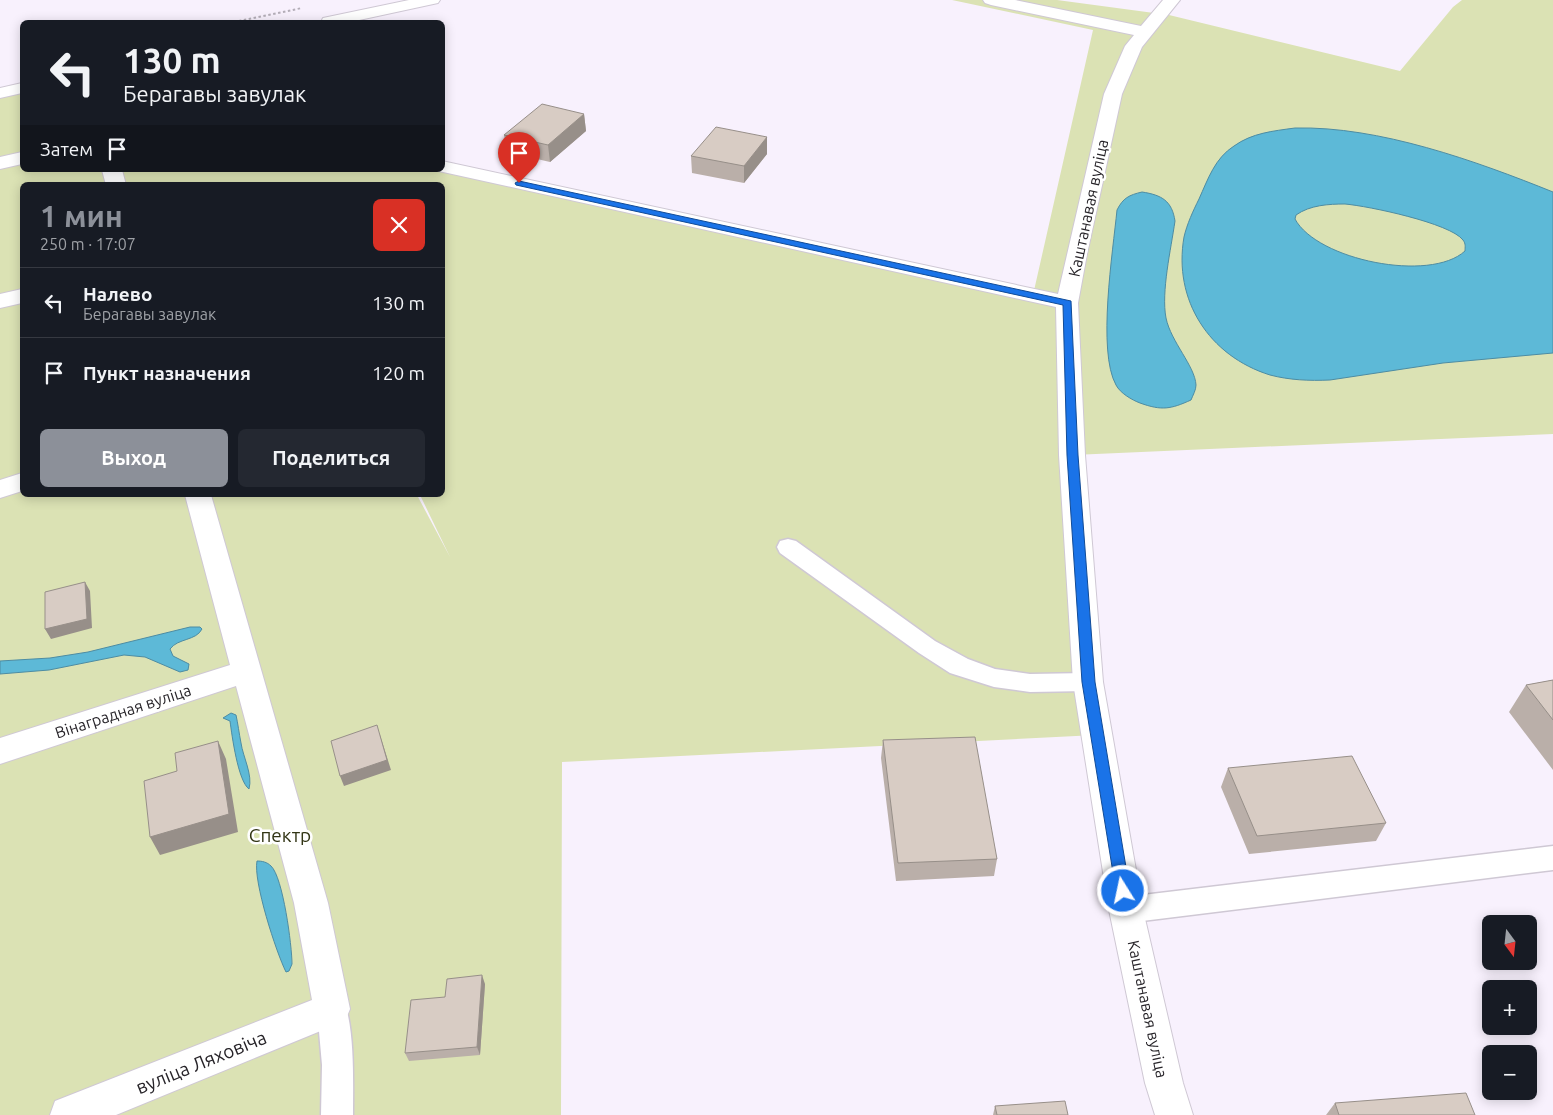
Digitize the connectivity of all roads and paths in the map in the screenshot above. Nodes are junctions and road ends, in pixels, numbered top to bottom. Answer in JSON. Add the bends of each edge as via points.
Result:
{"nodes":[{"id":1,"x":432,"y":0,"type":"edge"},
{"id":2,"x":991,"y":0,"type":"edge"},
{"id":3,"x":1172,"y":0,"type":"edge"},
{"id":4,"x":310,"y":6,"type":"dead end"},
{"id":5,"x":244,"y":20,"type":"edge"},
{"id":6,"x":338,"y":20,"type":"edge"},
{"id":7,"x":1145,"y":32,"type":"junction"},
{"id":8,"x":20,"y":88,"type":"edge"},
{"id":9,"x":0,"y":93,"type":"edge"},
{"id":10,"x":20,"y":158,"type":"edge"},
{"id":11,"x":0,"y":163,"type":"edge"},
{"id":12,"x":445,"y":168,"type":"edge"},
{"id":13,"x":20,"y":296,"type":"edge"},
{"id":14,"x":0,"y":301,"type":"edge"},
{"id":15,"x":1067,"y":303,"type":"junction"},
{"id":16,"x":20,"y":483,"type":"edge"},
{"id":17,"x":0,"y":489,"type":"edge"},
{"id":18,"x":199,"y":497,"type":"edge"},
{"id":19,"x":788,"y":547,"type":"dead end"},
{"id":20,"x":247,"y":671,"type":"junction"},
{"id":21,"x":1088,"y":682,"type":"junction"},
{"id":22,"x":0,"y":751,"type":"edge"},
{"id":23,"x":1553,"y":858,"type":"edge"},
{"id":24,"x":1126,"y":910,"type":"junction"},
{"id":25,"x":332,"y":1009,"type":"junction"},
{"id":26,"x":69,"y":1115,"type":"edge"},
{"id":27,"x":337,"y":1115,"type":"edge"},
{"id":28,"x":1174,"y":1115,"type":"edge"}],
"edges":[{"from":1,"to":6,"type":"street"},
{"from":2,"to":7,"type":"street"},
{"from":3,"to":7,"type":"street","name":"Каштанавая вуліца"},
{"from":4,"to":5,"type":"path"},
{"from":7,"to":15,"type":"street","name":"Каштанавая вуліца","via":[[1126,62],[1113,94]]},
{"from":8,"to":9,"type":"street"},
{"from":10,"to":11,"type":"street"},
{"from":12,"to":15,"type":"street"},
{"from":13,"to":14,"type":"street"},
{"from":15,"to":21,"type":"street","name":"Каштанавая вуліца","via":[[1072,455]]},
{"from":16,"to":17,"type":"street"},
{"from":18,"to":20,"type":"street"},
{"from":19,"to":21,"type":"lane","via":[[927,647],[959,666],[994,678],[1030,683]]},
{"from":20,"to":22,"type":"street","name":"Вінаградная вуліца"},
{"from":20,"to":25,"type":"street","via":[[311,903]]},
{"from":21,"to":24,"type":"street","name":"Каштанавая вуліца"},
{"from":23,"to":24,"type":"lane"},
{"from":24,"to":28,"type":"street","name":"Каштанавая вуліца","via":[[1164,1084]]},
{"from":25,"to":26,"type":"street","name":"вуліца Ляховіча"},
{"from":25,"to":27,"type":"lane"}]}
